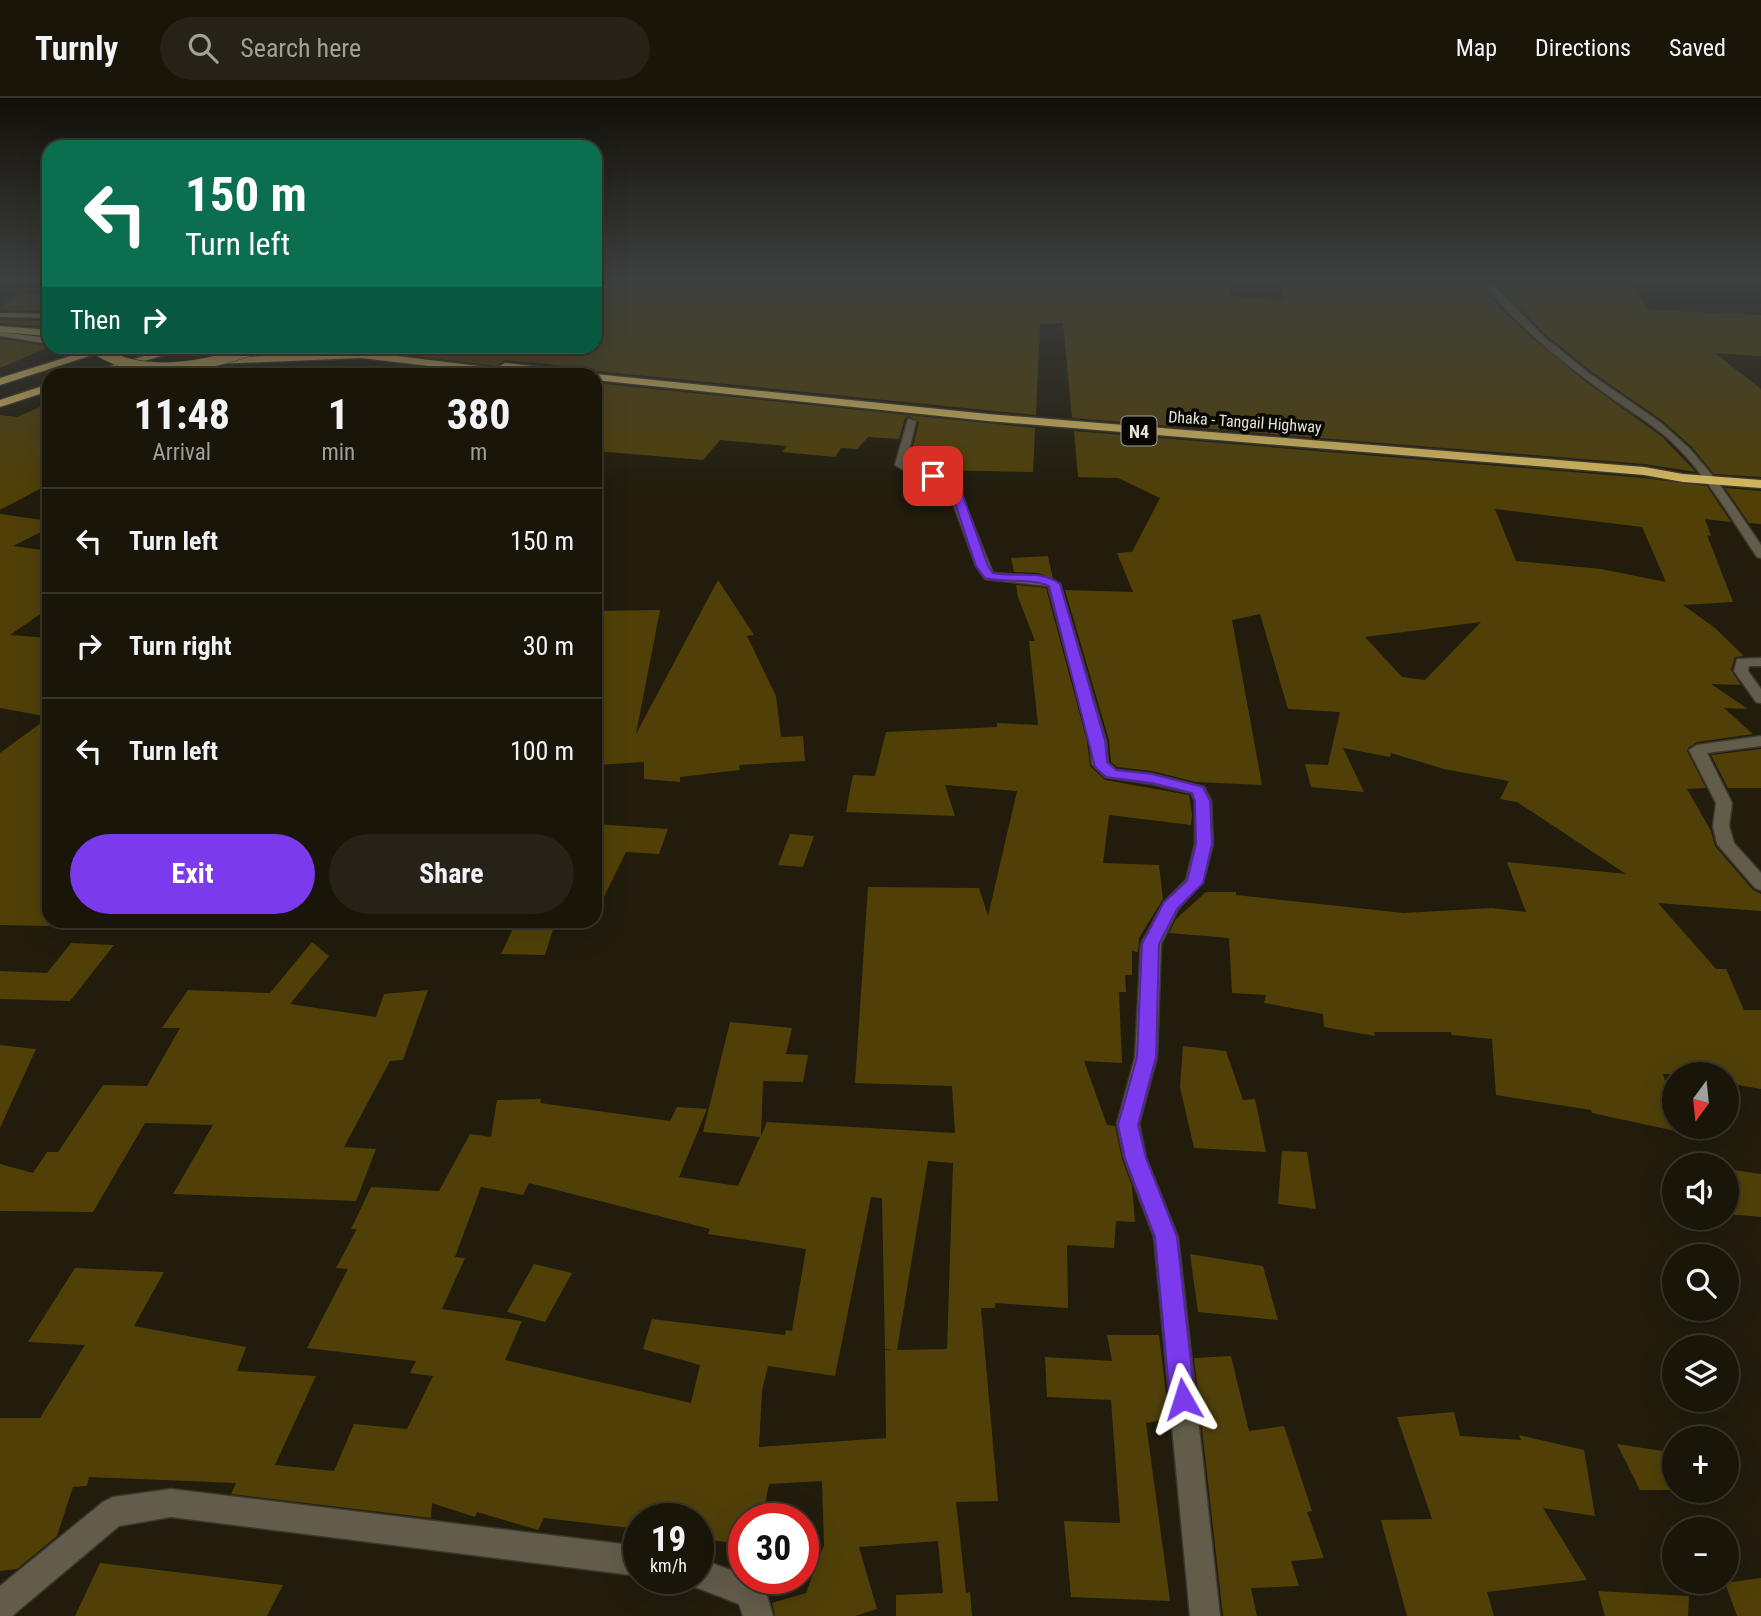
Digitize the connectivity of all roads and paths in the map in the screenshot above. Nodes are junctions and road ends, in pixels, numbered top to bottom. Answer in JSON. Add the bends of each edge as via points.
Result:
{"nodes":[{"id":1,"x":1553,"y":348,"type":"edge"},
{"id":2,"x":67,"y":354,"type":"edge"},
{"id":3,"x":97,"y":354,"type":"edge"},
{"id":4,"x":167,"y":354,"type":"edge"},
{"id":5,"x":238,"y":354,"type":"edge"},
{"id":6,"x":306,"y":354,"type":"edge"},
{"id":7,"x":383,"y":354,"type":"edge"},
{"id":8,"x":390,"y":354,"type":"edge"},
{"id":9,"x":156,"y":366,"type":"junction"},
{"id":10,"x":113,"y":368,"type":"edge"},
{"id":11,"x":119,"y":368,"type":"edge"},
{"id":12,"x":169,"y":368,"type":"edge"},
{"id":13,"x":479,"y":368,"type":"edge"},
{"id":14,"x":519,"y":368,"type":"edge"},
{"id":15,"x":602,"y":378,"type":"edge"},
{"id":16,"x":0,"y":382,"type":"edge"},
{"id":17,"x":602,"y":385,"type":"edge"},
{"id":18,"x":42,"y":387,"type":"edge"},
{"id":19,"x":42,"y":388,"type":"edge"},
{"id":20,"x":42,"y":395,"type":"edge"},
{"id":21,"x":0,"y":397,"type":"edge"},
{"id":22,"x":0,"y":406,"type":"edge"},
{"id":23,"x":911,"y":421,"type":"junction"},
{"id":24,"x":1683,"y":478,"type":"junction"},
{"id":25,"x":1712,"y":480,"type":"junction"},
{"id":26,"x":1761,"y":484,"type":"edge"},
{"id":27,"x":1761,"y":554,"type":"edge"},
{"id":28,"x":1761,"y":662,"type":"edge"},
{"id":29,"x":1761,"y":699,"type":"edge"},
{"id":30,"x":1761,"y":741,"type":"edge"},
{"id":31,"x":1761,"y":884,"type":"edge"},
{"id":32,"x":623,"y":1559,"type":"edge"},
{"id":33,"x":714,"y":1579,"type":"edge"},
{"id":34,"x":0,"y":1606,"type":"edge"},
{"id":35,"x":758,"y":1616,"type":"edge"},
{"id":36,"x":1205,"y":1616,"type":"edge"}],
"edges":[{"from":1,"to":25,"type":"street","via":[[1658,426]]},
{"from":2,"to":16,"type":"highway"},
{"from":3,"to":9,"type":"highway","bridge":true,"via":[[127,365]]},
{"from":4,"to":10,"type":"highway"},
{"from":5,"to":9,"type":"highway","bridge":true},
{"from":6,"to":12,"type":"highway"},
{"from":7,"to":13,"type":"highway"},
{"from":8,"to":14,"type":"highway"},
{"from":9,"to":11,"type":"highway","bridge":true},
{"from":15,"to":24,"type":"highway","name":"Dhaka - Tangail Highway","number":"N4","via":[[975,419],[1644,471]]},
{"from":17,"to":23,"type":"highway","name":"Dhaka - Tangail Highway","number":"N4"},
{"from":18,"to":21,"type":"highway"},
{"from":19,"to":22,"type":"highway"},
{"from":20,"to":22,"type":"highway"},
{"from":23,"to":24,"type":"highway","name":"Dhaka - Tangail Highway","number":"N4","via":[[1644,481]]},
{"from":23,"to":36,"type":"street","via":[[900,466],[916,474],[950,479],[989,576],[1039,578],[1055,584],[1098,741],[1100,764],[1111,774],[1198,790],[1203,801],[1204,844],[1194,883],[1170,906],[1151,944],[1146,1057],[1128,1125],[1135,1158],[1166,1237]]},
{"from":24,"to":25,"type":"highway","name":"Dhaka - Tangail Highway","number":"N4"},
{"from":25,"to":26,"type":"highway","name":"Dhaka - Tangail Highway","number":"N4"},
{"from":25,"to":27,"type":"street"},
{"from":28,"to":29,"type":"street","via":[[1742,662],[1741,671]]},
{"from":30,"to":31,"type":"street","via":[[1697,750],[1724,803],[1721,826],[1726,844]]},
{"from":32,"to":34,"type":"street","via":[[171,1503],[113,1512]]},
{"from":33,"to":35,"type":"street","via":[[752,1592]]}]}
